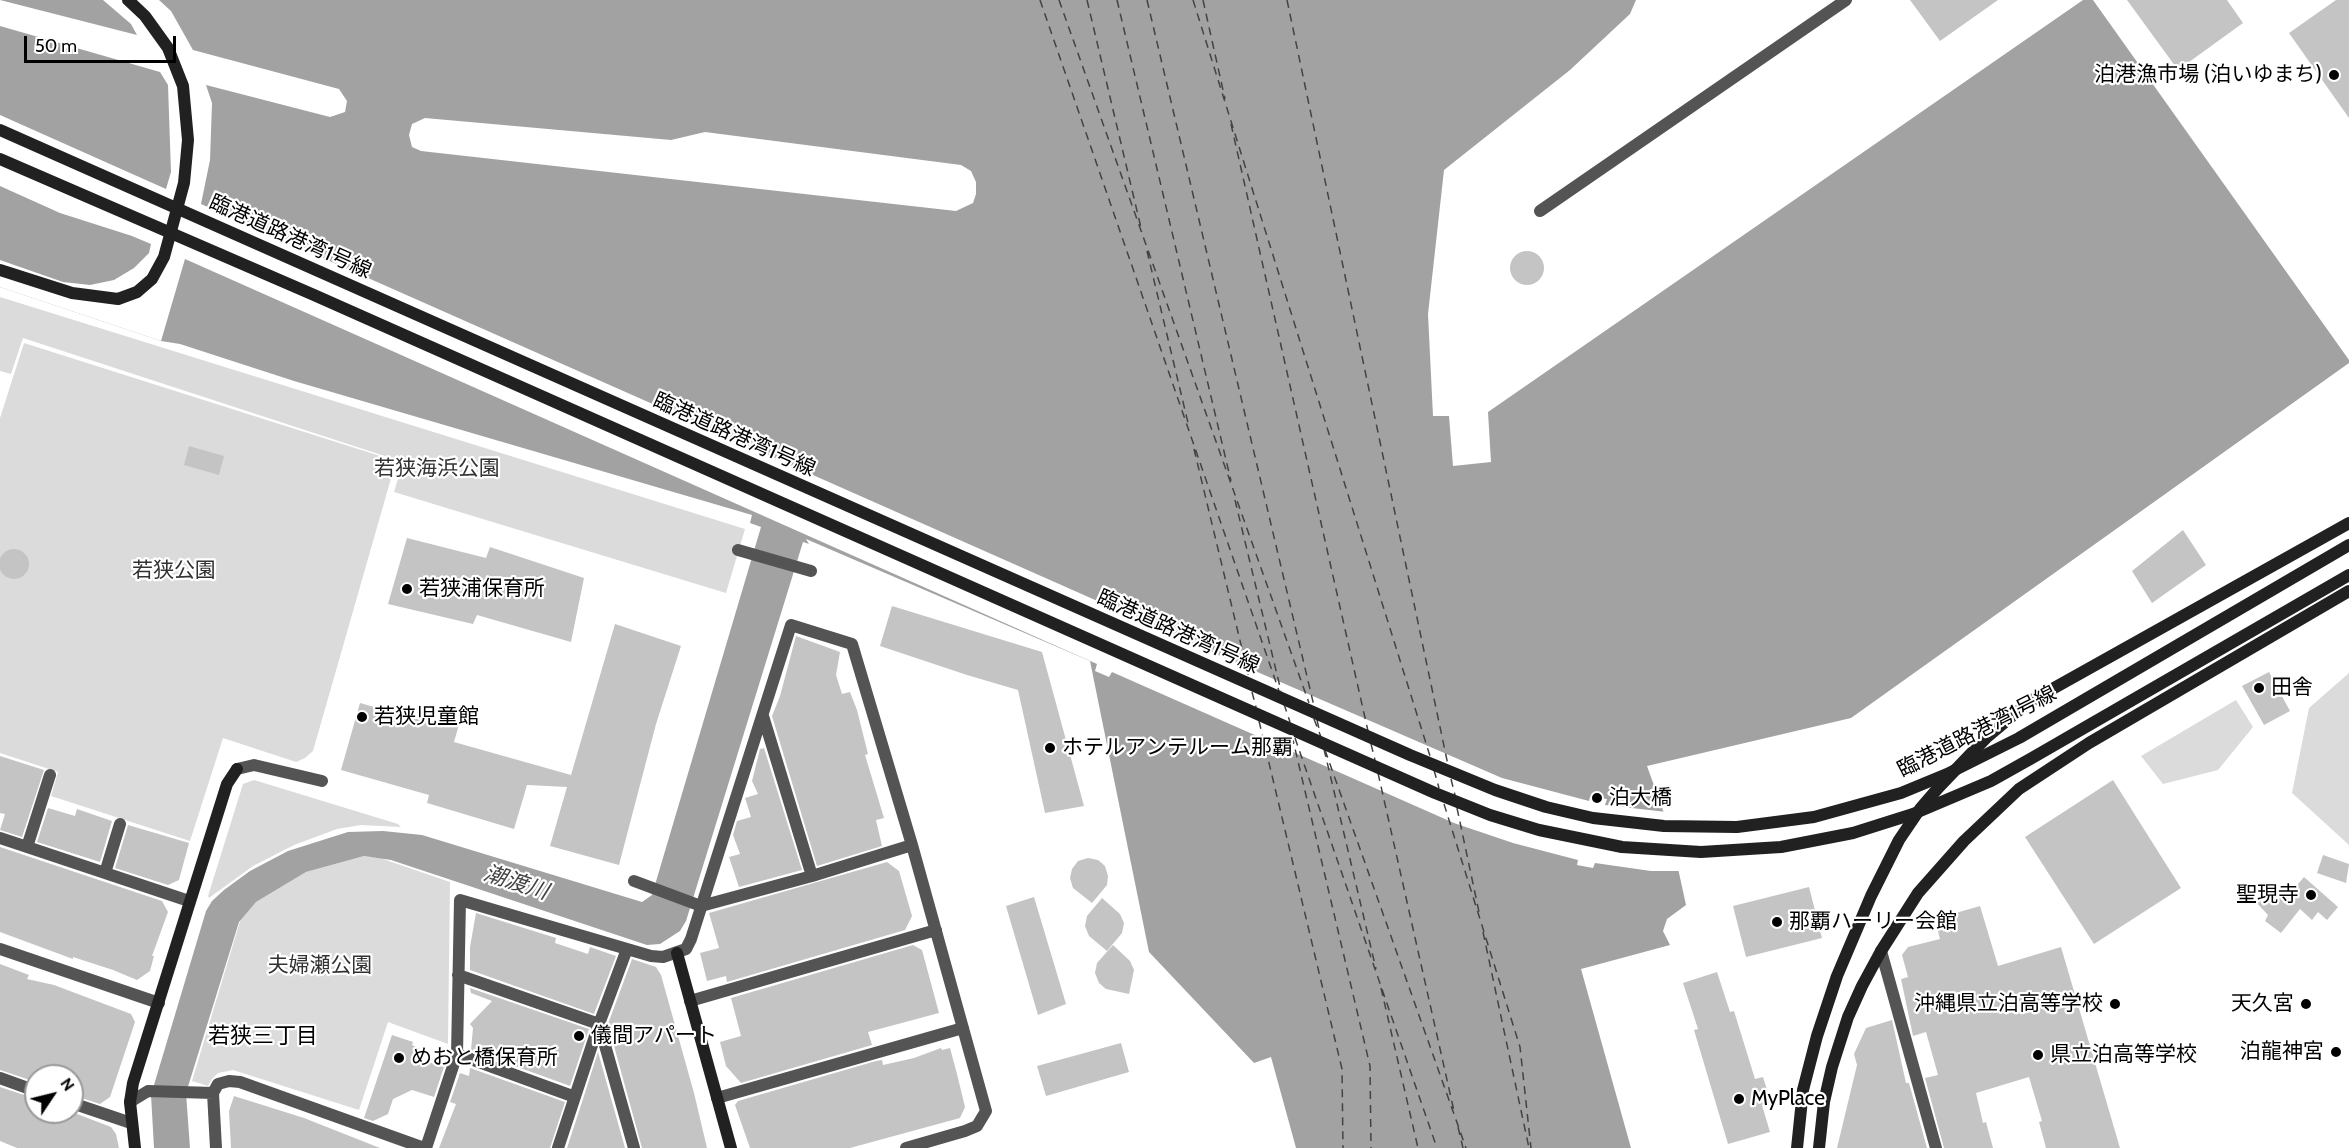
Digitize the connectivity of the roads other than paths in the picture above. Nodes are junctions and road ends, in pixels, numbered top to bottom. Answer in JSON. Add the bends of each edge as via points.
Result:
{"nodes":[{"id":1,"x":128,"y":0,"type":"edge"},
{"id":2,"x":1846,"y":0,"type":"edge"},
{"id":3,"x":0,"y":130,"type":"edge"},
{"id":4,"x":0,"y":159,"type":"edge"},
{"id":5,"x":1540,"y":211,"type":"dead end"},
{"id":6,"x":0,"y":270,"type":"edge"},
{"id":7,"x":2349,"y":523,"type":"edge"},
{"id":8,"x":2349,"y":545,"type":"edge"},
{"id":9,"x":738,"y":550,"type":"dead end"},
{"id":10,"x":811,"y":571,"type":"dead end"},
{"id":11,"x":2349,"y":575,"type":"edge"},
{"id":12,"x":2349,"y":591,"type":"edge"},
{"id":13,"x":763,"y":716,"type":"junction"},
{"id":14,"x":50,"y":775,"type":"dead end"},
{"id":15,"x":322,"y":782,"type":"dead end"},
{"id":16,"x":120,"y":824,"type":"dead end"},
{"id":17,"x":0,"y":838,"type":"edge"},
{"id":18,"x":912,"y":845,"type":"junction"},
{"id":19,"x":27,"y":847,"type":"junction"},
{"id":20,"x":105,"y":873,"type":"junction"},
{"id":21,"x":812,"y":876,"type":"junction"},
{"id":22,"x":634,"y":881,"type":"dead end"},
{"id":23,"x":189,"y":901,"type":"junction"},
{"id":24,"x":696,"y":903,"type":"junction"},
{"id":25,"x":936,"y":930,"type":"junction"},
{"id":26,"x":0,"y":949,"type":"edge"},
{"id":27,"x":627,"y":950,"type":"junction"},
{"id":28,"x":1881,"y":951,"type":"junction"},
{"id":29,"x":677,"y":953,"type":"junction"},
{"id":30,"x":458,"y":975,"type":"junction"},
{"id":31,"x":690,"y":1001,"type":"junction"},
{"id":32,"x":159,"y":1003,"type":"junction"},
{"id":33,"x":599,"y":1024,"type":"junction"},
{"id":34,"x":963,"y":1028,"type":"junction"},
{"id":35,"x":457,"y":1054,"type":"junction"},
{"id":36,"x":0,"y":1078,"type":"edge"},
{"id":37,"x":24,"y":1086,"type":"edge"},
{"id":38,"x":213,"y":1093,"type":"junction"},
{"id":39,"x":575,"y":1096,"type":"junction"},
{"id":40,"x":717,"y":1098,"type":"junction"},
{"id":41,"x":130,"y":1102,"type":"junction"},
{"id":42,"x":84,"y":1107,"type":"edge"},
{"id":43,"x":131,"y":1123,"type":"junction"},
{"id":44,"x":135,"y":1148,"type":"edge"},
{"id":45,"x":216,"y":1148,"type":"edge"},
{"id":46,"x":425,"y":1148,"type":"edge"},
{"id":47,"x":558,"y":1148,"type":"edge"},
{"id":48,"x":634,"y":1148,"type":"edge"},
{"id":49,"x":731,"y":1148,"type":"edge"},
{"id":50,"x":906,"y":1148,"type":"edge"},
{"id":51,"x":1797,"y":1148,"type":"edge"},
{"id":52,"x":1819,"y":1148,"type":"edge"},
{"id":53,"x":1936,"y":1148,"type":"edge"}],
"edges":[{"from":1,"to":6,"type":"street","bridge":true,"via":[[168,48],[183,86],[188,140],[184,183],[164,257],[152,279],[137,292],[118,299],[72,293]]},
{"from":2,"to":5,"type":"street"},
{"from":3,"to":8,"type":"street","name":"臨港道路港湾1号線","bridge":true,"via":[[1410,755],[1495,790],[1593,818],[1664,826],[1737,827],[1814,817],[1901,793],[2019,738]]},
{"from":4,"to":11,"type":"street","name":"臨港道路港湾1号線","bridge":true,"via":[[1435,793],[1539,830],[1622,848],[1701,852],[1781,847],[1853,833],[1914,814],[2032,758]]},
{"from":7,"to":51,"type":"street","via":[[2029,702],[1986,738],[1938,787],[1899,840],[1837,976],[1803,1090]]},
{"from":9,"to":10,"type":"street"},
{"from":12,"to":28,"type":"street","via":[[2089,743],[2019,789],[1964,841],[1918,893]]},
{"from":13,"to":18,"type":"street","via":[[791,625],[852,644]]},
{"from":13,"to":21,"type":"street"},
{"from":13,"to":24,"type":"street"},
{"from":14,"to":19,"type":"street"},
{"from":15,"to":23,"type":"street","via":[[254,765],[237,769],[227,784]]},
{"from":16,"to":20,"type":"street"},
{"from":17,"to":19,"type":"street"},
{"from":18,"to":21,"type":"street"},
{"from":18,"to":25,"type":"street"},
{"from":19,"to":20,"type":"street"},
{"from":20,"to":23,"type":"street"},
{"from":21,"to":24,"type":"street"},
{"from":22,"to":24,"type":"street"},
{"from":23,"to":32,"type":"street"},
{"from":24,"to":29,"type":"street","via":[[691,939],[686,949]]},
{"from":25,"to":31,"type":"street"},
{"from":25,"to":34,"type":"street"},
{"from":26,"to":32,"type":"street"},
{"from":27,"to":29,"type":"street","via":[[663,957]]},
{"from":27,"to":30,"type":"street","via":[[460,900]]},
{"from":27,"to":33,"type":"street"},
{"from":28,"to":52,"type":"street","via":[[1848,1017],[1832,1067]]},
{"from":28,"to":53,"type":"street"},
{"from":29,"to":31,"type":"street"},
{"from":30,"to":33,"type":"street"},
{"from":30,"to":35,"type":"street"},
{"from":31,"to":40,"type":"street"},
{"from":32,"to":41,"type":"street"},
{"from":33,"to":39,"type":"street"},
{"from":33,"to":48,"type":"street"},
{"from":34,"to":40,"type":"street"},
{"from":34,"to":50,"type":"street","via":[[986,1111],[976,1126]]},
{"from":35,"to":39,"type":"street"},
{"from":35,"to":46,"type":"street"},
{"from":36,"to":37,"type":"street"},
{"from":38,"to":41,"type":"street","via":[[148,1091]]},
{"from":38,"to":45,"type":"street"},
{"from":38,"to":46,"type":"street","via":[[223,1082],[240,1082]]},
{"from":39,"to":47,"type":"street"},
{"from":40,"to":49,"type":"street"},
{"from":41,"to":43,"type":"street"},
{"from":42,"to":43,"type":"street"},
{"from":43,"to":44,"type":"street"}]}
